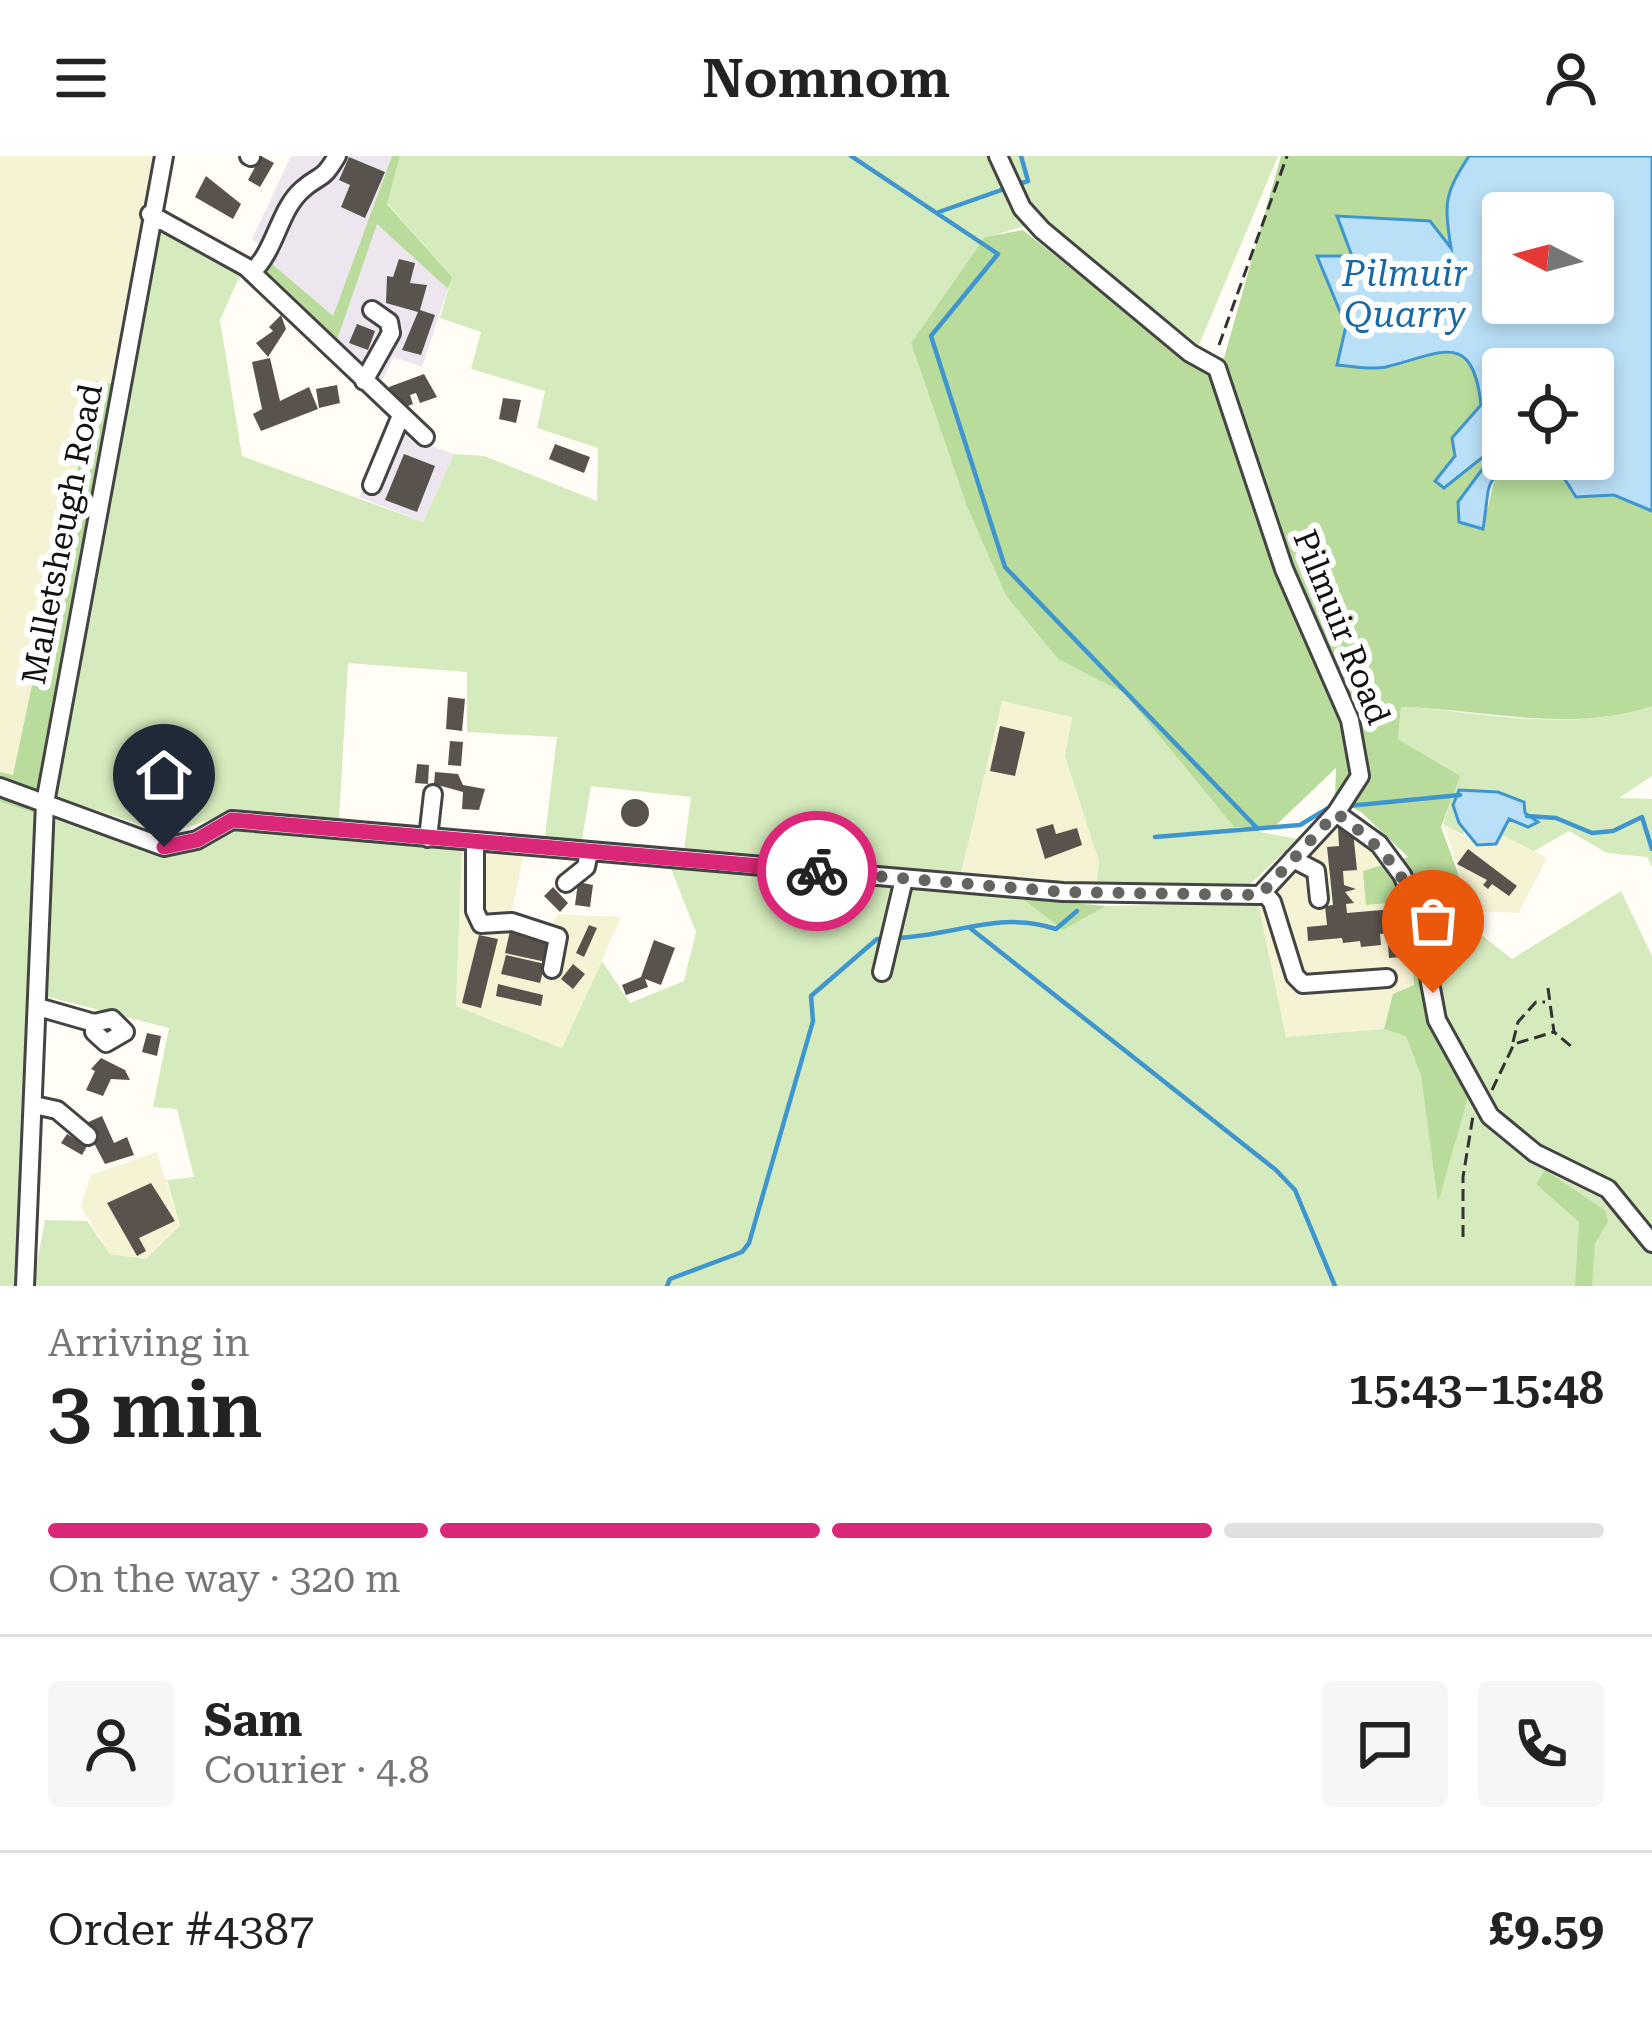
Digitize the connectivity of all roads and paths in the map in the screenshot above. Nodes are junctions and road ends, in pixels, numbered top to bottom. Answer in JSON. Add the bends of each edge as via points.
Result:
{"nodes":[{"id":1,"x":164,"y":156,"type":"edge"},
{"id":2,"x":337,"y":156,"type":"edge"},
{"id":3,"x":998,"y":156,"type":"edge"},
{"id":4,"x":1288,"y":156,"type":"edge"},
{"id":5,"x":150,"y":214,"type":"junction"},
{"id":6,"x":252,"y":272,"type":"junction"},
{"id":7,"x":372,"y":310,"type":"dead end"},
{"id":8,"x":1220,"y":345,"type":"joint"},
{"id":9,"x":1217,"y":368,"type":"junction"},
{"id":10,"x":364,"y":381,"type":"junction"},
{"id":11,"x":400,"y":418,"type":"junction"},
{"id":12,"x":425,"y":437,"type":"dead end"},
{"id":13,"x":373,"y":485,"type":"dead end"},
{"id":14,"x":0,"y":787,"type":"edge"},
{"id":15,"x":433,"y":794,"type":"dead end"},
{"id":16,"x":45,"y":803,"type":"junction"},
{"id":17,"x":1336,"y":813,"type":"junction"},
{"id":18,"x":428,"y":838,"type":"junction"},
{"id":19,"x":476,"y":842,"type":"junction"},
{"id":20,"x":589,"y":852,"type":"junction"},
{"id":21,"x":1293,"y":859,"type":"junction"},
{"id":22,"x":904,"y":879,"type":"junction"},
{"id":23,"x":566,"y":883,"type":"dead end"},
{"id":24,"x":1263,"y":892,"type":"junction"},
{"id":25,"x":1319,"y":899,"type":"dead end"},
{"id":26,"x":552,"y":970,"type":"dead end"},
{"id":27,"x":882,"y":972,"type":"dead end"},
{"id":28,"x":1387,"y":977,"type":"dead end"},
{"id":29,"x":1548,"y":988,"type":"dead end"},
{"id":30,"x":1546,"y":1002,"type":"junction"},
{"id":31,"x":38,"y":1007,"type":"junction"},
{"id":32,"x":94,"y":1023,"type":"dead end"},
{"id":33,"x":1512,"y":1046,"type":"dead end"},
{"id":34,"x":1572,"y":1047,"type":"dead end"},
{"id":35,"x":34,"y":1105,"type":"junction"},
{"id":36,"x":88,"y":1136,"type":"dead end"},
{"id":37,"x":1652,"y":1243,"type":"edge"},
{"id":38,"x":25,"y":1286,"type":"edge"}],
"edges":[{"from":1,"to":5,"type":"street","name":"Malletsheugh Road"},
{"from":2,"to":6,"type":"street","via":[[322,181],[303,189]]},
{"from":3,"to":9,"type":"street","via":[[1042,230]]},
{"from":4,"to":8,"type":"path"},
{"from":5,"to":6,"type":"street"},
{"from":5,"to":16,"type":"street","name":"Malletsheugh Road"},
{"from":6,"to":10,"type":"street"},
{"from":7,"to":10,"type":"street","via":[[392,333]]},
{"from":8,"to":9,"type":"street"},
{"from":9,"to":17,"type":"street","name":"Pilmuir Road","via":[[1283,569],[1357,744],[1360,776]]},
{"from":10,"to":11,"type":"street"},
{"from":11,"to":12,"type":"street"},
{"from":11,"to":13,"type":"street"},
{"from":14,"to":16,"type":"street"},
{"from":15,"to":18,"type":"street"},
{"from":16,"to":18,"type":"street","via":[[164,847],[232,820]]},
{"from":16,"to":31,"type":"street","name":"Malletsheugh Road"},
{"from":17,"to":21,"type":"street","name":"Pilmuir Road"},
{"from":17,"to":37,"type":"street","via":[[1379,844],[1402,875],[1415,903],[1437,1020],[1490,1116],[1535,1154],[1608,1190]]},
{"from":18,"to":19,"type":"street"},
{"from":19,"to":20,"type":"street"},
{"from":19,"to":26,"type":"street","via":[[482,924],[512,922],[558,937]]},
{"from":20,"to":22,"type":"street"},
{"from":20,"to":23,"type":"street","via":[[586,867]]},
{"from":21,"to":24,"type":"street","name":"Pilmuir Road"},
{"from":21,"to":25,"type":"street","via":[[1316,871]]},
{"from":22,"to":24,"type":"street","via":[[1191,898]]},
{"from":22,"to":27,"type":"street"},
{"from":24,"to":28,"type":"street","via":[[1303,984]]},
{"from":29,"to":30,"type":"path"},
{"from":30,"to":33,"type":"path","via":[[1518,1022]]},
{"from":30,"to":34,"type":"path","via":[[1554,1032]]},
{"from":31,"to":32,"type":"street"},
{"from":31,"to":35,"type":"street","name":"Malletsheugh Road"},
{"from":35,"to":36,"type":"street","via":[[57,1110]]},
{"from":35,"to":38,"type":"street","name":"Malletsheugh Road"}]}
